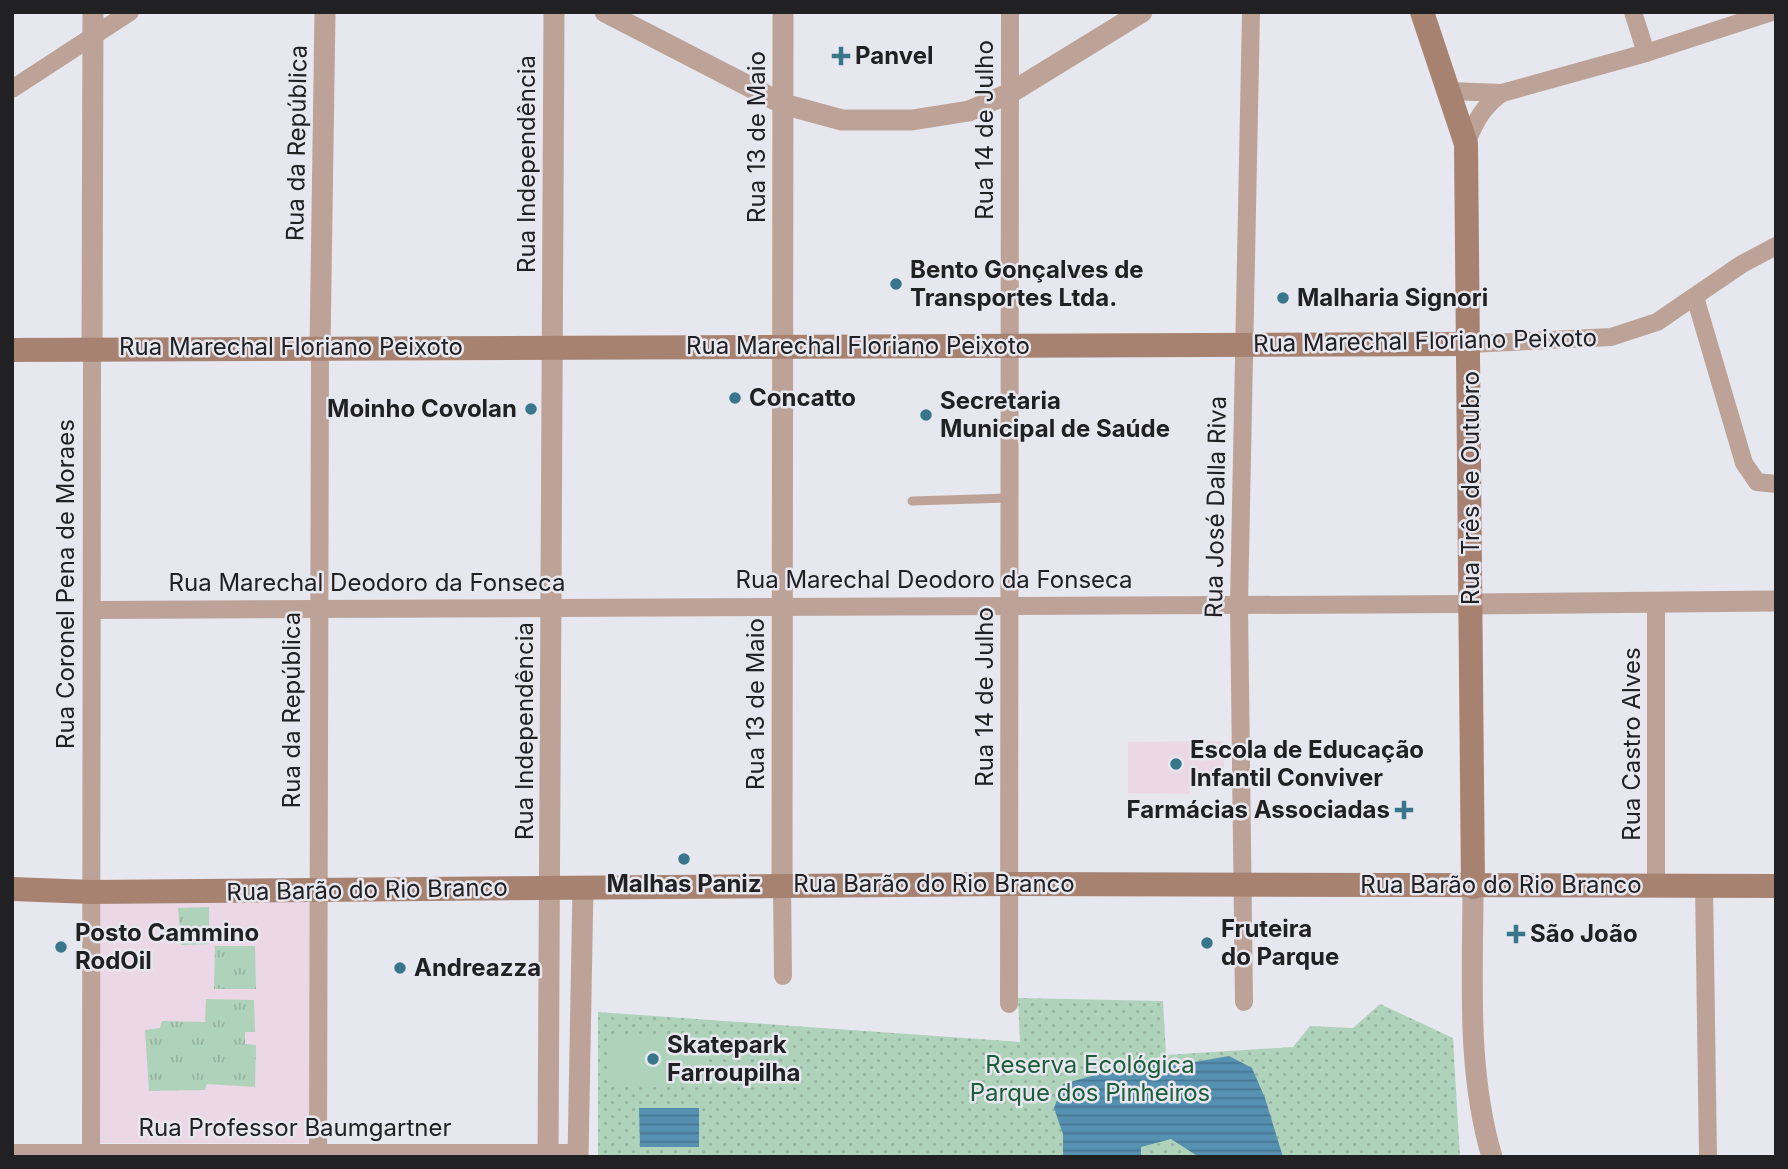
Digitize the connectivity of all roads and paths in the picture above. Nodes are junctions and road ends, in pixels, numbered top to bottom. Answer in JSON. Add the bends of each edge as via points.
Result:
{"nodes":[{"id":1,"x":93,"y":12,"type":"edge"},
{"id":2,"x":130,"y":12,"type":"edge"},
{"id":3,"x":325,"y":12,"type":"edge"},
{"id":4,"x":554,"y":12,"type":"edge"},
{"id":5,"x":606,"y":12,"type":"edge"},
{"id":6,"x":783,"y":12,"type":"edge"},
{"id":7,"x":1010,"y":12,"type":"edge"},
{"id":8,"x":1142,"y":12,"type":"edge"},
{"id":9,"x":1251,"y":12,"type":"edge"},
{"id":10,"x":1422,"y":12,"type":"edge"},
{"id":11,"x":1633,"y":12,"type":"edge"},
{"id":12,"x":1772,"y":12,"type":"edge"},
{"id":13,"x":93,"y":34,"type":"junction"},
{"id":14,"x":1646,"y":53,"type":"junction"},
{"id":15,"x":12,"y":89,"type":"edge"},
{"id":16,"x":1449,"y":91,"type":"junction"},
{"id":17,"x":1010,"y":93,"type":"junction"},
{"id":18,"x":1502,"y":93,"type":"junction"},
{"id":19,"x":783,"y":104,"type":"junction"},
{"id":20,"x":1466,"y":144,"type":"junction"},
{"id":21,"x":1776,"y":246,"type":"edge"},
{"id":22,"x":1009,"y":271,"type":"junction"},
{"id":23,"x":1088,"y":273,"type":"dead end"},
{"id":24,"x":1695,"y":297,"type":"junction"},
{"id":25,"x":1470,"y":344,"type":"junction"},
{"id":26,"x":1010,"y":345,"type":"junction"},
{"id":27,"x":1242,"y":345,"type":"junction"},
{"id":28,"x":783,"y":346,"type":"junction"},
{"id":29,"x":320,"y":347,"type":"junction"},
{"id":30,"x":553,"y":347,"type":"junction"},
{"id":31,"x":92,"y":348,"type":"junction"},
{"id":32,"x":12,"y":350,"type":"edge"},
{"id":33,"x":1776,"y":484,"type":"edge"},
{"id":34,"x":1009,"y":498,"type":"junction"},
{"id":35,"x":912,"y":501,"type":"dead end"},
{"id":36,"x":1776,"y":601,"type":"edge"},
{"id":37,"x":1657,"y":603,"type":"junction"},
{"id":38,"x":1472,"y":604,"type":"junction"},
{"id":39,"x":1240,"y":605,"type":"junction"},
{"id":40,"x":1009,"y":606,"type":"junction"},
{"id":41,"x":782,"y":607,"type":"junction"},
{"id":42,"x":552,"y":608,"type":"junction"},
{"id":43,"x":319,"y":609,"type":"junction"},
{"id":44,"x":92,"y":610,"type":"junction"},
{"id":45,"x":1244,"y":883,"type":"junction"},
{"id":46,"x":1009,"y":884,"type":"junction"},
{"id":47,"x":1656,"y":884,"type":"junction"},
{"id":48,"x":1704,"y":885,"type":"junction"},
{"id":49,"x":782,"y":886,"type":"junction"},
{"id":50,"x":1776,"y":886,"type":"edge"},
{"id":51,"x":583,"y":887,"type":"junction"},
{"id":52,"x":1473,"y":887,"type":"junction"},
{"id":53,"x":551,"y":888,"type":"junction"},
{"id":54,"x":12,"y":889,"type":"edge"},
{"id":55,"x":318,"y":890,"type":"junction"},
{"id":56,"x":92,"y":892,"type":"junction"},
{"id":57,"x":783,"y":976,"type":"dead end"},
{"id":58,"x":1244,"y":1002,"type":"dead end"},
{"id":59,"x":1009,"y":1004,"type":"dead end"},
{"id":60,"x":12,"y":1153,"type":"edge"},
{"id":61,"x":91,"y":1154,"type":"edge"},
{"id":62,"x":318,"y":1154,"type":"edge"},
{"id":63,"x":548,"y":1155,"type":"edge"},
{"id":64,"x":578,"y":1155,"type":"edge"},
{"id":65,"x":1492,"y":1157,"type":"edge"},
{"id":66,"x":1708,"y":1157,"type":"edge"}],
"edges":[{"from":1,"to":13,"type":"street","name":"Rua Coronel Pena de Moraes"},
{"from":2,"to":13,"type":"street"},
{"from":3,"to":29,"type":"street","name":"Rua da República"},
{"from":4,"to":30,"type":"street","name":"Rua Independência"},
{"from":5,"to":19,"type":"street"},
{"from":6,"to":19,"type":"street","name":"Rua 13 de Maio"},
{"from":7,"to":17,"type":"street","name":"Rua 14 de Julho"},
{"from":8,"to":17,"type":"street"},
{"from":9,"to":27,"type":"street","name":"Rua José Dalla Riva"},
{"from":10,"to":16,"type":"main road","name":"Rua Três de Outubro"},
{"from":11,"to":14,"type":"street"},
{"from":12,"to":14,"type":"street"},
{"from":13,"to":15,"type":"street"},
{"from":13,"to":31,"type":"street","name":"Rua Coronel Pena de Moraes"},
{"from":14,"to":18,"type":"street"},
{"from":16,"to":18,"type":"street"},
{"from":16,"to":20,"type":"main road","name":"Rua Três de Outubro"},
{"from":17,"to":19,"type":"street","via":[[969,111],[912,120],[842,120]]},
{"from":17,"to":22,"type":"street","name":"Rua 14 de Julho"},
{"from":18,"to":20,"type":"street","via":[[1479,115]]},
{"from":19,"to":28,"type":"street","name":"Rua 13 de Maio"},
{"from":20,"to":25,"type":"main road","name":"Rua Três de Outubro"},
{"from":21,"to":24,"type":"street","name":"Rua Marechal Floriano Peixoto"},
{"from":22,"to":23,"type":"lane"},
{"from":22,"to":26,"type":"street","name":"Rua 14 de Julho"},
{"from":24,"to":25,"type":"street","name":"Rua Marechal Floriano Peixoto","via":[[1657,322],[1611,337]]},
{"from":24,"to":33,"type":"street","via":[[1744,463],[1757,482]]},
{"from":25,"to":27,"type":"main road","name":"Rua Marechal Floriano Peixoto"},
{"from":25,"to":38,"type":"main road","name":"Rua Três de Outubro"},
{"from":26,"to":27,"type":"main road","name":"Rua Marechal Floriano Peixoto"},
{"from":26,"to":28,"type":"main road","name":"Rua Marechal Floriano Peixoto"},
{"from":26,"to":34,"type":"street","name":"Rua 14 de Julho"},
{"from":27,"to":39,"type":"street","name":"Rua José Dalla Riva"},
{"from":28,"to":30,"type":"main road","name":"Rua Marechal Floriano Peixoto"},
{"from":28,"to":41,"type":"street","name":"Rua 13 de Maio"},
{"from":29,"to":30,"type":"main road","name":"Rua Marechal Floriano Peixoto"},
{"from":29,"to":31,"type":"main road","name":"Rua Marechal Floriano Peixoto"},
{"from":29,"to":43,"type":"street","name":"Rua da República"},
{"from":30,"to":42,"type":"street","name":"Rua Independência"},
{"from":31,"to":32,"type":"main road","name":"Rua Marechal Floriano Peixoto"},
{"from":31,"to":44,"type":"street","name":"Rua Coronel Pena de Moraes"},
{"from":34,"to":35,"type":"lane"},
{"from":34,"to":40,"type":"street","name":"Rua 14 de Julho"},
{"from":36,"to":37,"type":"street","name":"Rua Marechal Deodoro da Fonseca"},
{"from":37,"to":38,"type":"street","name":"Rua Marechal Deodoro da Fonseca"},
{"from":37,"to":47,"type":"street","name":"Rua Castro Alves"},
{"from":38,"to":39,"type":"street","name":"Rua Marechal Deodoro da Fonseca"},
{"from":38,"to":52,"type":"main road","name":"Rua Três de Outubro"},
{"from":39,"to":40,"type":"street","name":"Rua Marechal Deodoro da Fonseca"},
{"from":39,"to":45,"type":"street","name":"Rua José Dalla Riva"},
{"from":40,"to":41,"type":"street","name":"Rua Marechal Deodoro da Fonseca"},
{"from":40,"to":46,"type":"street","name":"Rua 14 de Julho"},
{"from":41,"to":42,"type":"street","name":"Rua Marechal Deodoro da Fonseca"},
{"from":41,"to":49,"type":"street","name":"Rua 13 de Maio"},
{"from":42,"to":43,"type":"street","name":"Rua Marechal Deodoro da Fonseca"},
{"from":42,"to":53,"type":"street","name":"Rua Independência"},
{"from":43,"to":44,"type":"street","name":"Rua Marechal Deodoro da Fonseca"},
{"from":43,"to":55,"type":"street","name":"Rua da República"},
{"from":44,"to":56,"type":"street","name":"Rua Coronel Pena de Moraes"},
{"from":45,"to":46,"type":"main road","name":"Rua Barão do Rio Branco"},
{"from":45,"to":52,"type":"main road","name":"Rua Barão do Rio Branco"},
{"from":45,"to":58,"type":"street","name":"Rua José Dalla Riva"},
{"from":46,"to":49,"type":"main road","name":"Rua Barão do Rio Branco"},
{"from":46,"to":59,"type":"street","name":"Rua 14 de Julho"},
{"from":47,"to":48,"type":"main road","name":"Rua Barão do Rio Branco"},
{"from":47,"to":52,"type":"main road","name":"Rua Barão do Rio Branco"},
{"from":48,"to":50,"type":"main road","name":"Rua Barão do Rio Branco"},
{"from":48,"to":66,"type":"street"},
{"from":49,"to":51,"type":"main road","name":"Rua Barão do Rio Branco"},
{"from":49,"to":57,"type":"street","name":"Rua 13 de Maio"},
{"from":51,"to":53,"type":"main road","name":"Rua Barão do Rio Branco"},
{"from":51,"to":64,"type":"street"},
{"from":52,"to":65,"type":"street","via":[[1473,1061]]},
{"from":53,"to":55,"type":"main road","name":"Rua Barão do Rio Branco"},
{"from":53,"to":63,"type":"street","name":"Rua Independência"},
{"from":54,"to":56,"type":"main road","name":"Rua Barão do Rio Branco"},
{"from":55,"to":56,"type":"main road","name":"Rua Barão do Rio Branco"},
{"from":55,"to":62,"type":"street","name":"Rua da República"},
{"from":56,"to":61,"type":"street","name":"Rua Coronel Pena de Moraes"},
{"from":60,"to":61,"type":"street","name":"Rua Professor Baumgartner"},
{"from":61,"to":62,"type":"street","name":"Rua Professor Baumgartner"},
{"from":62,"to":63,"type":"street","name":"Rua Professor Baumgartner"},
{"from":63,"to":64,"type":"street","name":"Rua Professor Baumgartner"}]}
